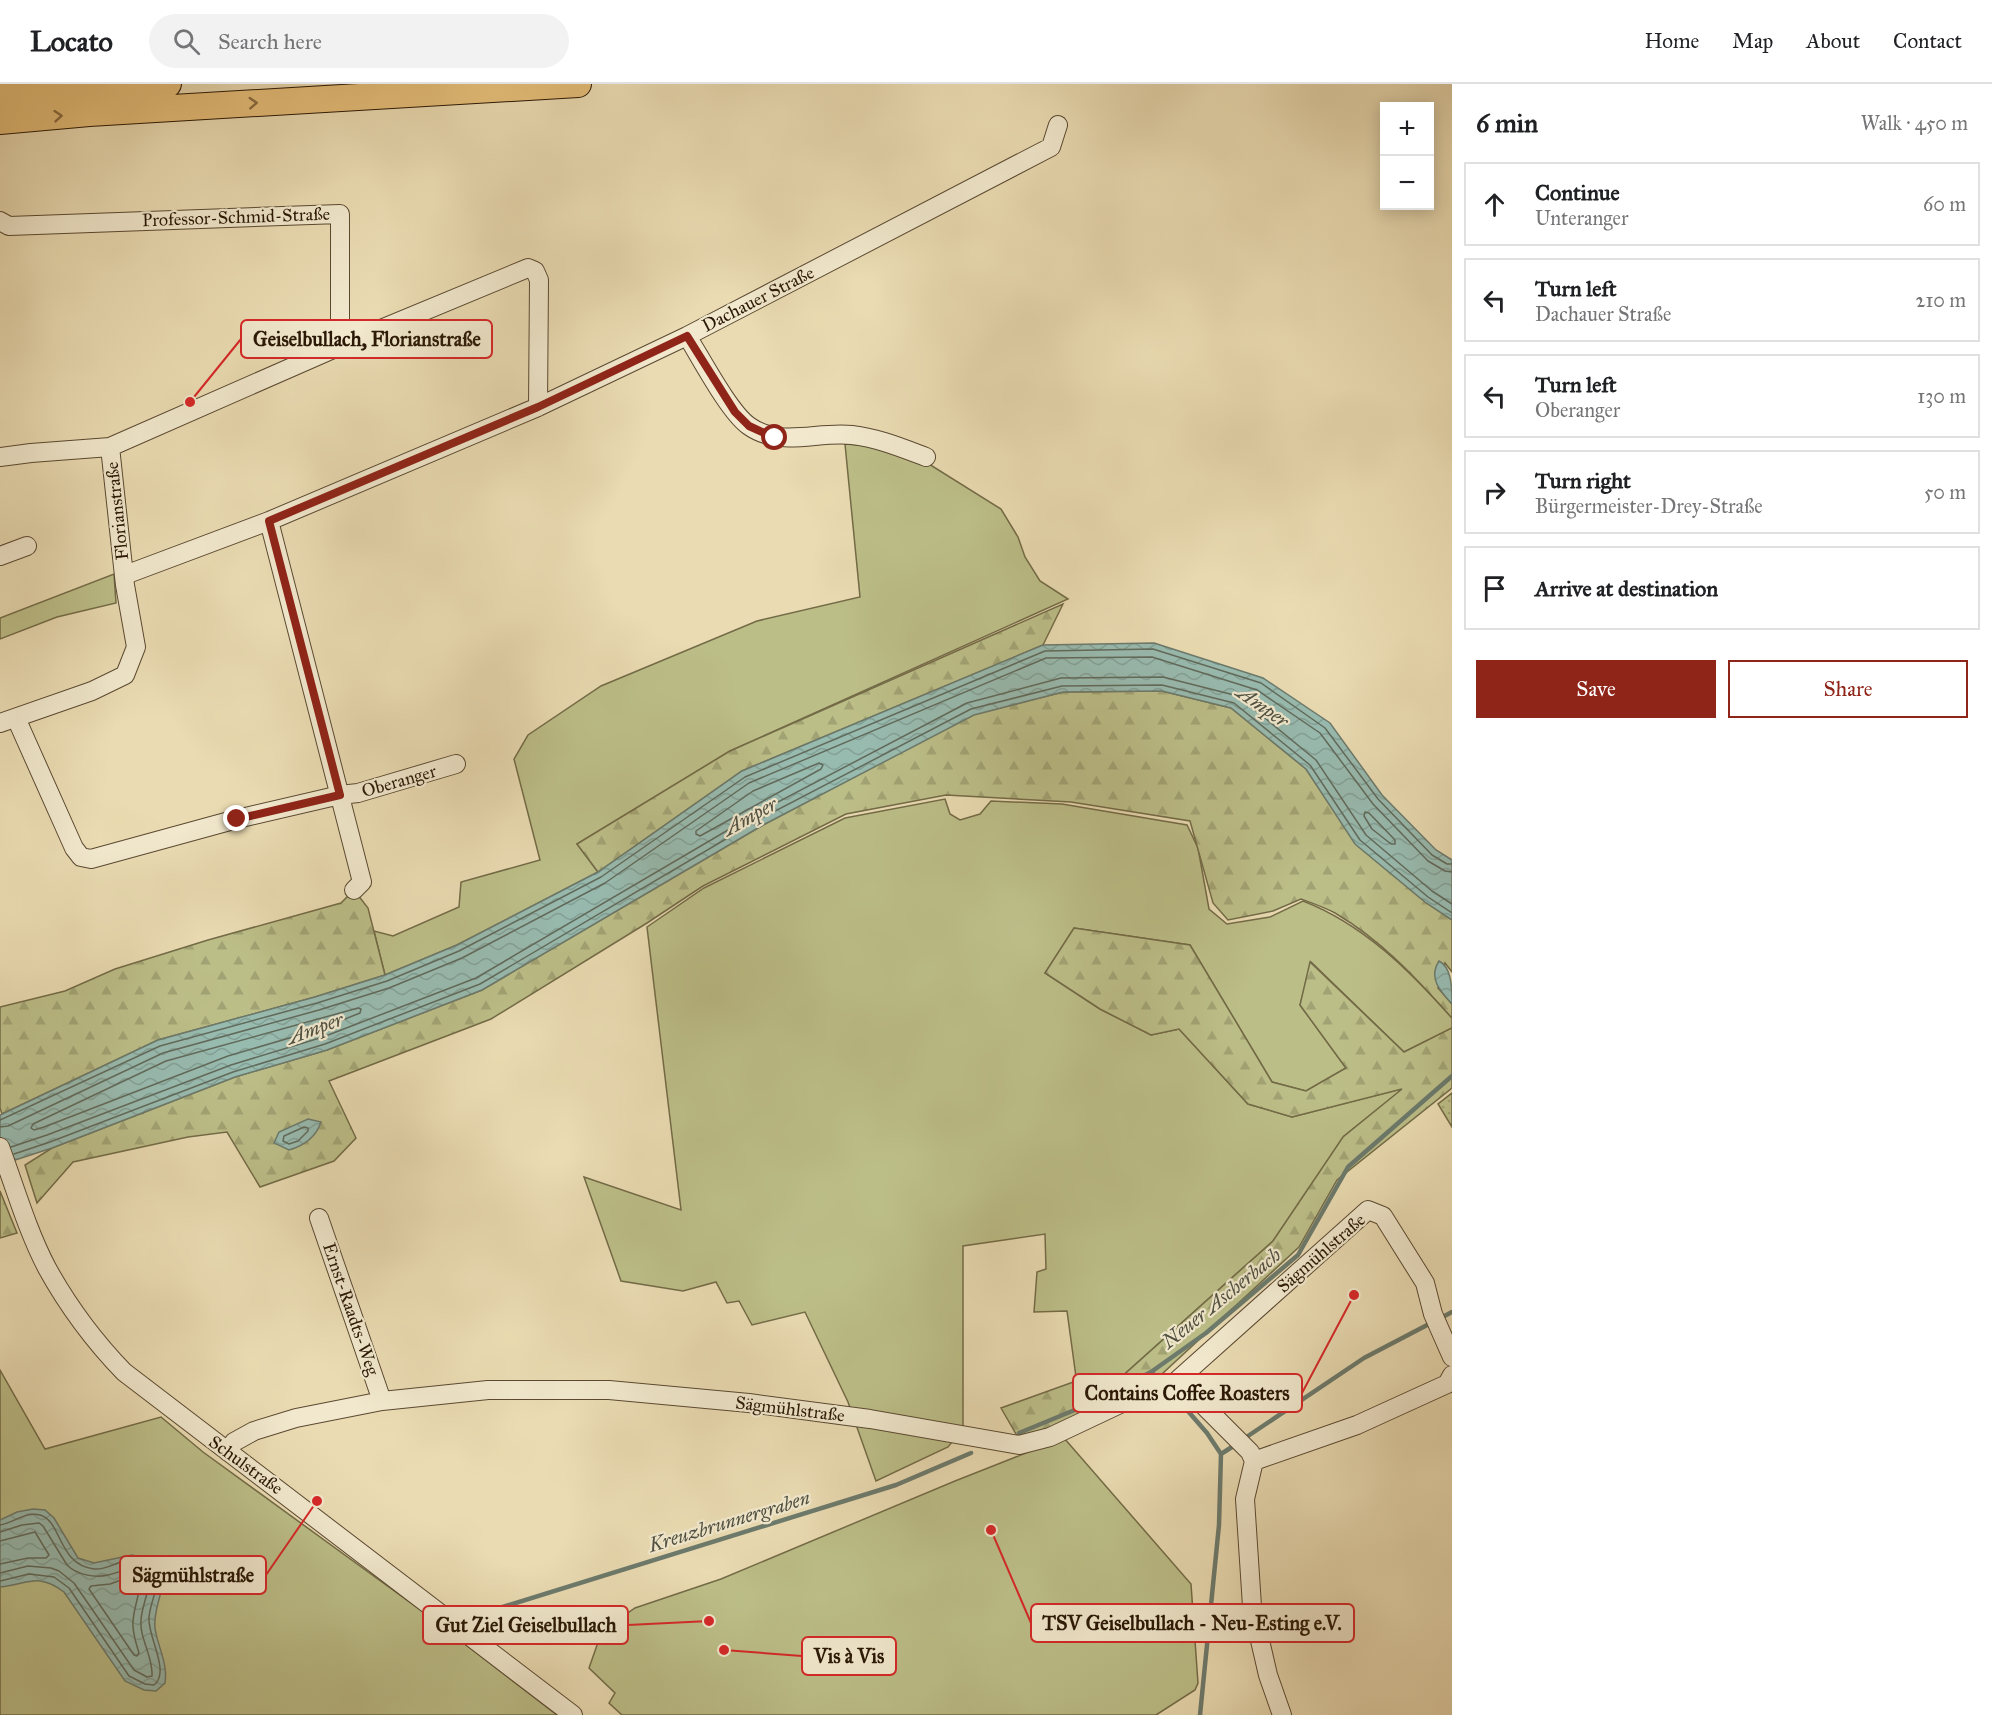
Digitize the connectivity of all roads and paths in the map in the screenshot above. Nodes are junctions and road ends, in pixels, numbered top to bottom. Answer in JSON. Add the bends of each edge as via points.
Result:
{"nodes":[{"id":1,"x":168,"y":84,"type":"edge"},
{"id":2,"x":578,"y":84,"type":"edge"},
{"id":3,"x":0,"y":96,"type":"edge"},
{"id":4,"x":0,"y":121,"type":"edge"},
{"id":5,"x":1058,"y":125,"type":"dead end"},
{"id":6,"x":0,"y":221,"type":"edge"},
{"id":7,"x":687,"y":336,"type":"junction"},
{"id":8,"x":340,"y":346,"type":"junction"},
{"id":9,"x":538,"y":407,"type":"junction"},
{"id":10,"x":110,"y":447,"type":"junction"},
{"id":11,"x":0,"y":457,"type":"edge"},
{"id":12,"x":926,"y":457,"type":"dead end"},
{"id":13,"x":269,"y":521,"type":"junction"},
{"id":14,"x":27,"y":546,"type":"dead end"},
{"id":15,"x":0,"y":556,"type":"edge"},
{"id":16,"x":124,"y":575,"type":"junction"},
{"id":17,"x":8,"y":721,"type":"edge"},
{"id":18,"x":456,"y":764,"type":"dead end"},
{"id":19,"x":340,"y":795,"type":"junction"},
{"id":20,"x":354,"y":890,"type":"dead end"},
{"id":21,"x":0,"y":1147,"type":"edge"},
{"id":22,"x":319,"y":1218,"type":"dead end"},
{"id":23,"x":1452,"y":1357,"type":"edge"},
{"id":24,"x":1452,"y":1375,"type":"edge"},
{"id":25,"x":1171,"y":1386,"type":"junction"},
{"id":26,"x":382,"y":1401,"type":"junction"},
{"id":27,"x":228,"y":1452,"type":"junction"},
{"id":28,"x":1252,"y":1457,"type":"junction"},
{"id":29,"x":573,"y":1715,"type":"edge"},
{"id":30,"x":1282,"y":1715,"type":"edge"}],
"edges":[{"from":1,"to":3,"type":"highway"},
{"from":4,"to":2,"type":"highway","one_way":true},
{"from":5,"to":7,"type":"street","name":"Dachauer Straße","via":[[1051,147]]},
{"from":6,"to":8,"type":"street","name":"Professor-Schmid-Straße","via":[[9,226],[340,214]]},
{"from":7,"to":9,"type":"street","name":"Dachauer Straße"},
{"from":7,"to":12,"type":"street","via":[[735,412],[749,426],[775,438],[849,435],[879,440]]},
{"from":8,"to":9,"type":"street","name":"Florianstraße","via":[[528,268],[535,271],[539,280]]},
{"from":8,"to":10,"type":"street","name":"Florianstraße"},
{"from":9,"to":13,"type":"street","name":"Dachauer Straße"},
{"from":10,"to":11,"type":"street","name":"Florianstraße"},
{"from":10,"to":16,"type":"street","name":"Florianstraße"},
{"from":13,"to":16,"type":"street","name":"Dachauer Straße"},
{"from":13,"to":19,"type":"street","name":"Oberanger"},
{"from":14,"to":15,"type":"street"},
{"from":16,"to":17,"type":"street","via":[[136,646],[124,675],[92,691]]},
{"from":17,"to":19,"type":"street","via":[[81,857],[90,858]]},
{"from":18,"to":19,"type":"street","name":"Oberanger"},
{"from":19,"to":20,"type":"street","name":"Oberanger","via":[[362,882]]},
{"from":21,"to":27,"type":"street","name":"Schulstraße","via":[[47,1267],[87,1330],[124,1372]]},
{"from":22,"to":26,"type":"street","name":"Ernst-Raadts-Weg"},
{"from":23,"to":25,"type":"street","name":"Sägmühlstraße","via":[[1425,1283],[1383,1216],[1368,1210]]},
{"from":24,"to":28,"type":"street","via":[[1447,1384],[1358,1425]]},
{"from":25,"to":26,"type":"street","name":"Sägmühlstraße","via":[[1139,1395],[1050,1437],[1019,1445],[870,1419],[609,1389],[488,1390]]},
{"from":25,"to":28,"type":"street","via":[[1188,1390]]},
{"from":26,"to":27,"type":"street","name":"Sägmühlstraße","via":[[296,1418],[254,1431],[234,1442]]},
{"from":27,"to":29,"type":"street","name":"Schulstraße"},
{"from":28,"to":30,"type":"street","via":[[1245,1498],[1252,1606]]}]}
